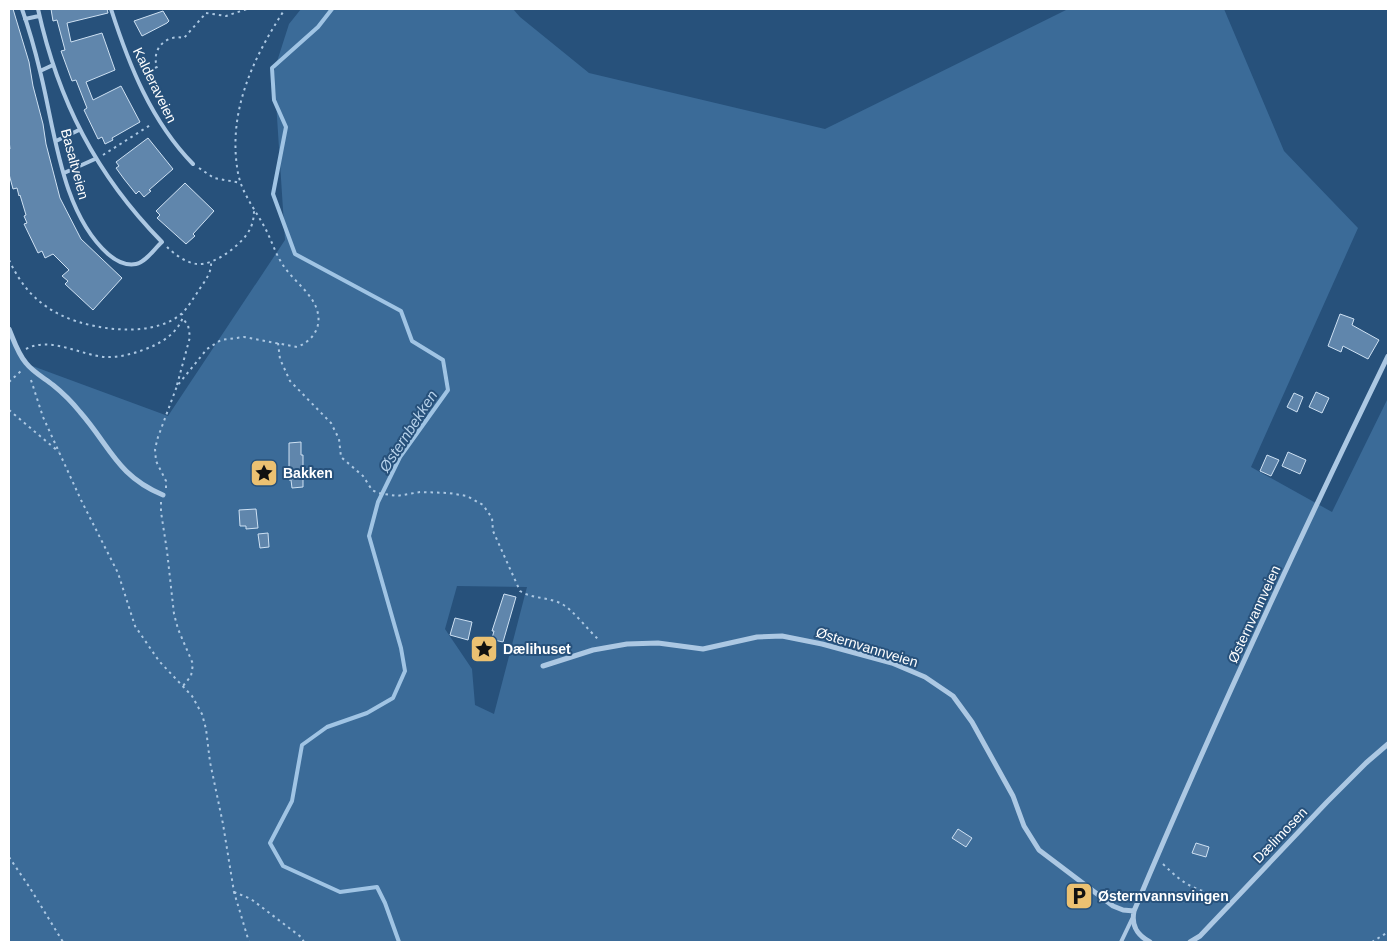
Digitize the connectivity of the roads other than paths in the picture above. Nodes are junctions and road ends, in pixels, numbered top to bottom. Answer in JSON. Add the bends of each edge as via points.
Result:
{"nodes":[{"id":1,"x":22,"y":9,"type":"edge"},
{"id":2,"x":38,"y":9,"type":"edge"},
{"id":3,"x":111,"y":9,"type":"edge"},
{"id":4,"x":39,"y":16,"type":"junction"},
{"id":5,"x":26,"y":20,"type":"junction"},
{"id":6,"x":53,"y":65,"type":"junction"},
{"id":7,"x":40,"y":71,"type":"junction"},
{"id":8,"x":79,"y":130,"type":"junction"},
{"id":9,"x":56,"y":141,"type":"junction"},
{"id":10,"x":95,"y":159,"type":"junction"},
{"id":11,"x":193,"y":164,"type":"road end"},
{"id":12,"x":64,"y":173,"type":"junction"},
{"id":13,"x":9,"y":329,"type":"edge"},
{"id":14,"x":1388,"y":356,"type":"edge"},
{"id":15,"x":163,"y":495,"type":"road end"},
{"id":16,"x":542,"y":666,"type":"dead end"},
{"id":17,"x":1388,"y":744,"type":"edge"},
{"id":18,"x":1134,"y":911,"type":"junction"},
{"id":19,"x":1132,"y":919,"type":"junction"},
{"id":20,"x":1121,"y":942,"type":"edge"},
{"id":21,"x":1150,"y":942,"type":"edge"},
{"id":22,"x":1190,"y":942,"type":"edge"}],
"edges":[{"from":1,"to":5,"type":"lane","name":"Basaltveien"},
{"from":2,"to":4,"type":"lane"},
{"from":3,"to":11,"type":"lane","name":"Kalderaveien","via":[[126,54],[147,100],[166,133]]},
{"from":4,"to":5,"type":"lane"},
{"from":4,"to":6,"type":"lane"},
{"from":5,"to":7,"type":"lane","name":"Basaltveien"},
{"from":6,"to":7,"type":"lane"},
{"from":6,"to":8,"type":"lane"},
{"from":7,"to":9,"type":"lane","name":"Basaltveien"},
{"from":8,"to":9,"type":"lane"},
{"from":8,"to":10,"type":"lane"},
{"from":9,"to":12,"type":"lane","name":"Basaltveien"},
{"from":10,"to":12,"type":"lane"},
{"from":10,"to":12,"type":"lane","name":"Basaltveien","via":[[123,199],[162,242],[138,263],[125,264],[115,260],[87,230]]},
{"from":13,"to":15,"type":"street","via":[[28,365],[79,411],[124,470],[144,486]]},
{"from":14,"to":18,"type":"street","name":"Østernvannveien","via":[[1322,491]]},
{"from":16,"to":18,"type":"street","name":"Østernvannveien","via":[[593,650],[627,644],[651,643],[703,649],[757,637],[782,636],[892,663],[925,677],[953,696],[972,722],[1013,796],[1024,826],[1040,850],[1113,906]]},
{"from":17,"to":22,"type":"street","name":"Dælimosen","via":[[1360,769],[1200,936]]},
{"from":18,"to":19,"type":"street","name":"Østernvannveien"},
{"from":19,"to":20,"type":"lane"},
{"from":19,"to":21,"type":"street","via":[[1136,932]]}]}
